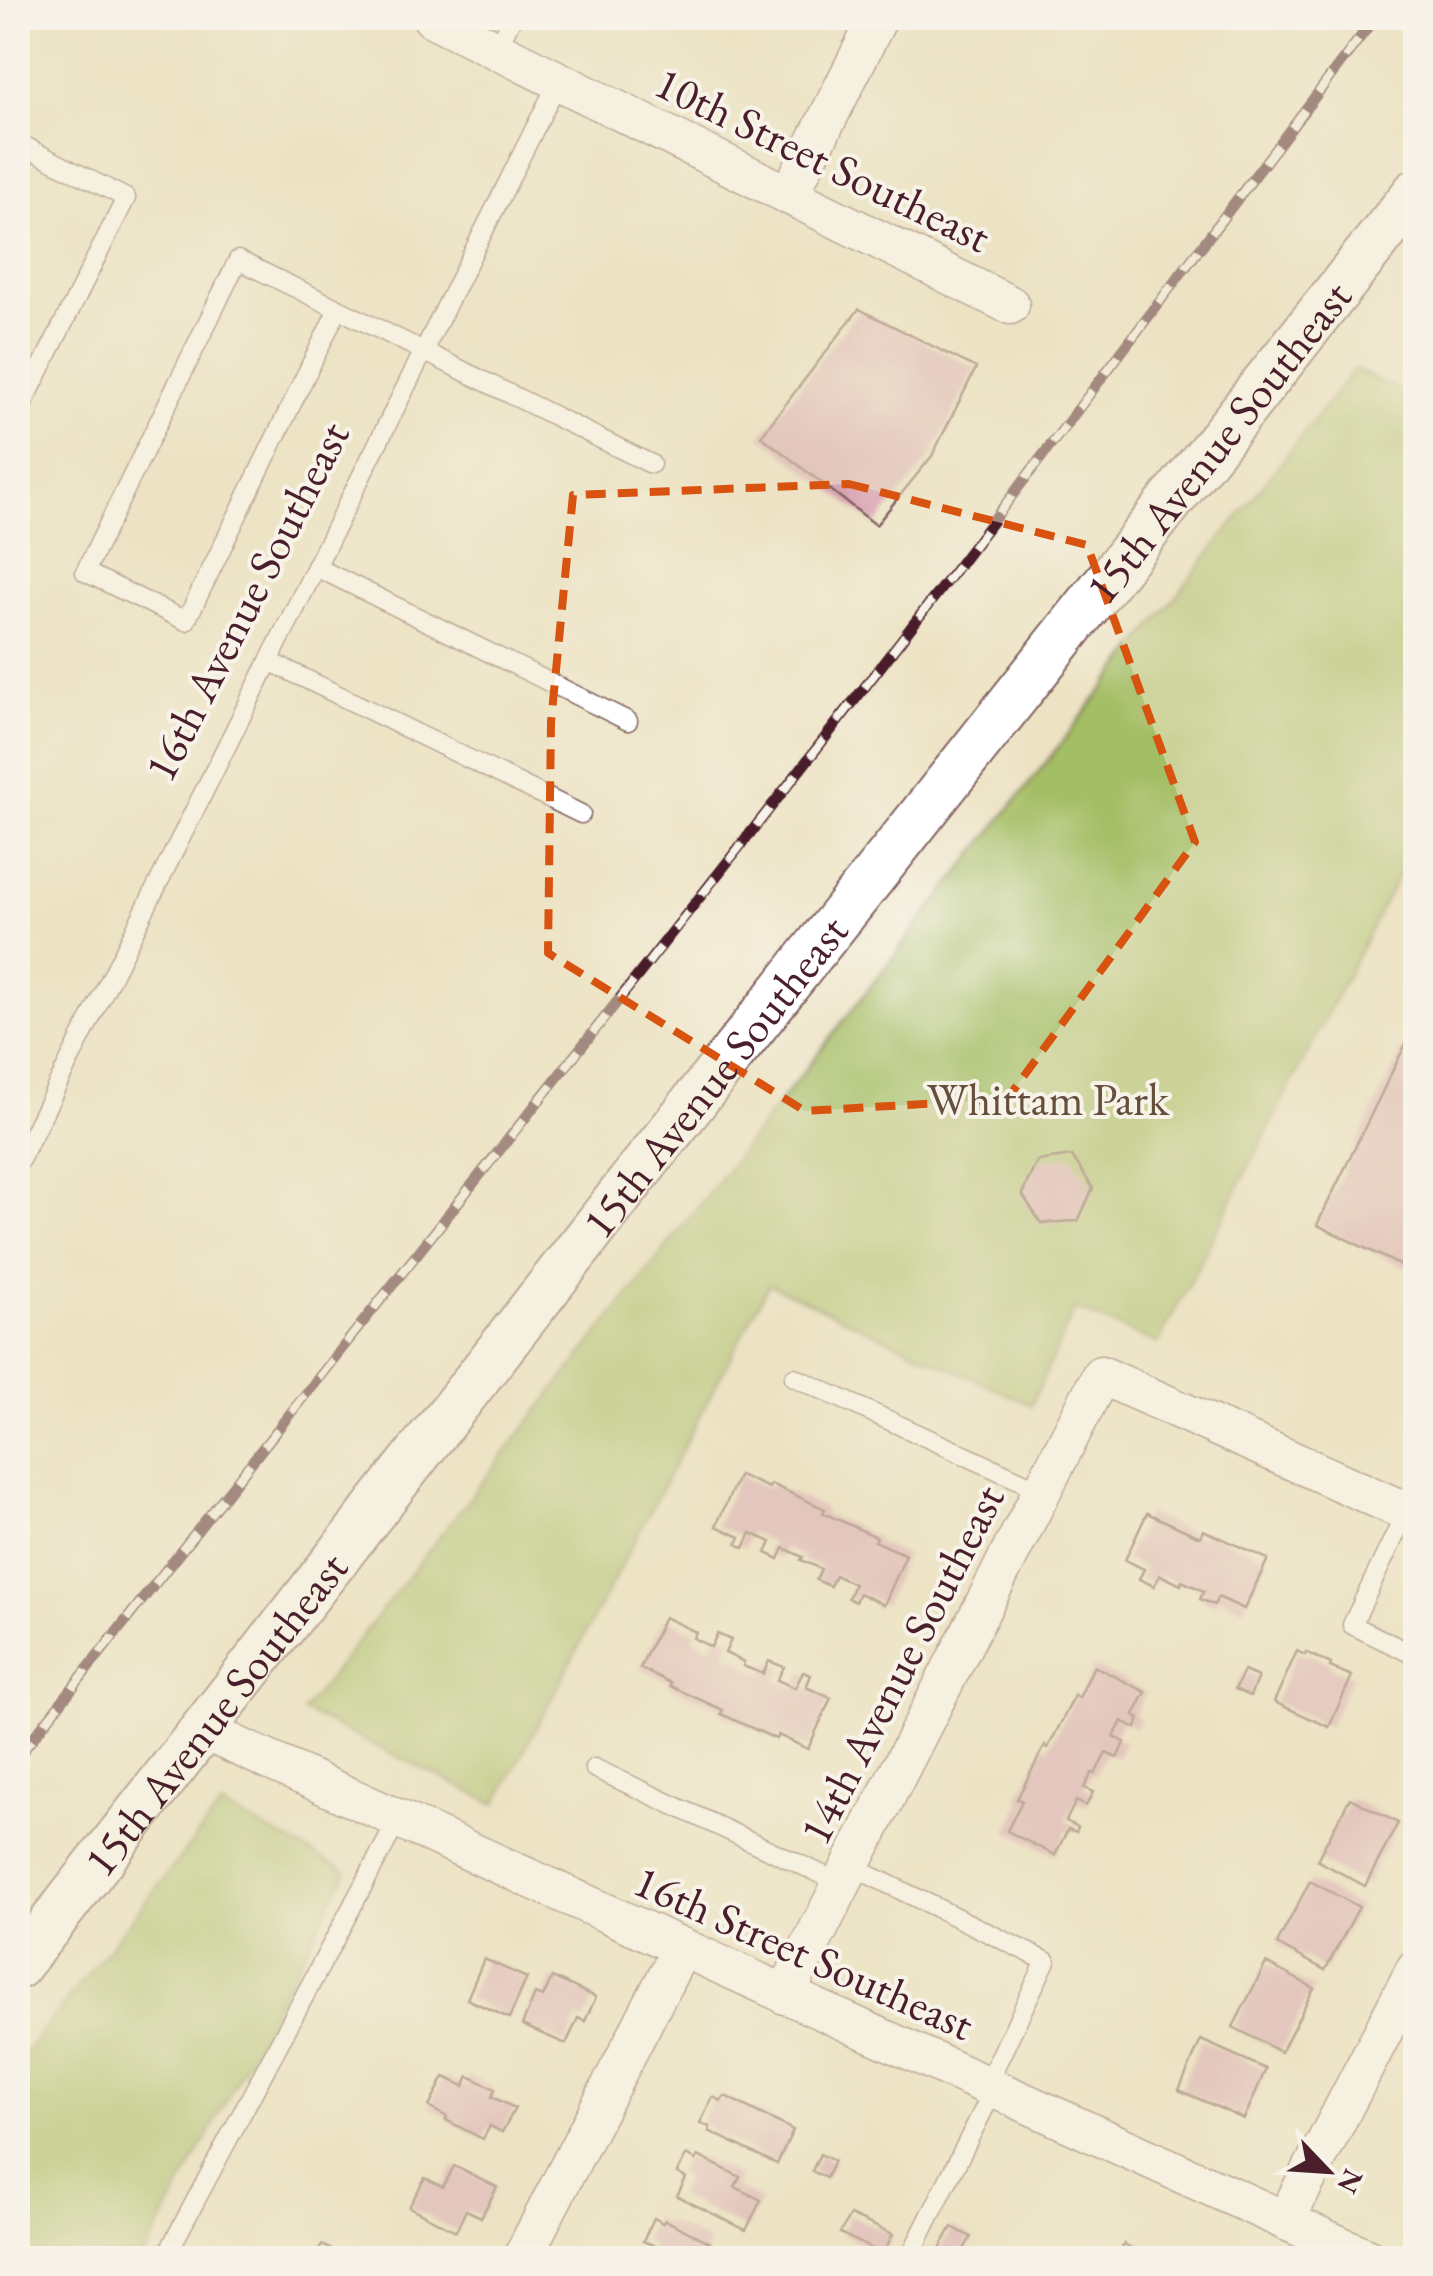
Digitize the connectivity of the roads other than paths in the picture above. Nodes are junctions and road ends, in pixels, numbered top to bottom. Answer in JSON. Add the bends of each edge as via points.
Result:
{"nodes":[{"id":1,"x":432,"y":18,"type":"edge"},
{"id":2,"x":878,"y":18,"type":"edge"},
{"id":3,"x":504,"y":34,"type":"edge"},
{"id":4,"x":558,"y":80,"type":"junction"},
{"id":5,"x":23,"y":145,"type":"edge"},
{"id":6,"x":18,"y":170,"type":"edge"},
{"id":7,"x":1416,"y":192,"type":"edge"},
{"id":8,"x":789,"y":195,"type":"junction"},
{"id":9,"x":1010,"y":305,"type":"dead end"},
{"id":10,"x":338,"y":309,"type":"junction"},
{"id":11,"x":424,"y":351,"type":"junction"},
{"id":12,"x":18,"y":414,"type":"edge"},
{"id":13,"x":650,"y":464,"type":"dead end"},
{"id":14,"x":316,"y":567,"type":"junction"},
{"id":15,"x":269,"y":661,"type":"junction"},
{"id":16,"x":628,"y":720,"type":"dead end"},
{"id":17,"x":581,"y":814,"type":"dead end"},
{"id":18,"x":18,"y":1164,"type":"edge"},
{"id":19,"x":794,"y":1377,"type":"dead end"},
{"id":20,"x":1042,"y":1491,"type":"junction"},
{"id":21,"x":1411,"y":1514,"type":"edge"},
{"id":22,"x":1416,"y":1656,"type":"edge"},
{"id":23,"x":202,"y":1730,"type":"junction"},
{"id":24,"x":594,"y":1768,"type":"dead end"},
{"id":25,"x":398,"y":1820,"type":"junction"},
{"id":26,"x":847,"y":1876,"type":"junction"},
{"id":27,"x":681,"y":1949,"type":"junction"},
{"id":28,"x":18,"y":1966,"type":"edge"},
{"id":29,"x":1416,"y":1968,"type":"edge"},
{"id":30,"x":786,"y":1996,"type":"junction"},
{"id":31,"x":990,"y":2087,"type":"junction"},
{"id":32,"x":1297,"y":2237,"type":"edge"},
{"id":33,"x":165,"y":2258,"type":"edge"},
{"id":34,"x":522,"y":2258,"type":"edge"},
{"id":35,"x":909,"y":2258,"type":"edge"},
{"id":36,"x":1368,"y":2258,"type":"edge"}],
"edges":[{"from":1,"to":3,"type":"street","name":"10th Street Southeast"},
{"from":2,"to":8,"type":"street"},
{"from":3,"to":4,"type":"street","name":"10th Street Southeast"},
{"from":4,"to":8,"type":"street","name":"10th Street Southeast"},
{"from":4,"to":11,"type":"lane","name":"16th Avenue Southeast"},
{"from":5,"to":6,"type":"lane"},
{"from":5,"to":12,"type":"lane","via":[[126,198]]},
{"from":7,"to":23,"type":"street","name":"15th Avenue Southeast"},
{"from":8,"to":9,"type":"street","name":"10th Street Southeast"},
{"from":10,"to":10,"type":"lane","via":[[238,260],[85,572],[186,621]]},
{"from":10,"to":11,"type":"lane"},
{"from":11,"to":13,"type":"lane"},
{"from":11,"to":14,"type":"lane","name":"16th Avenue Southeast"},
{"from":14,"to":15,"type":"lane","name":"16th Avenue Southeast"},
{"from":14,"to":16,"type":"lane"},
{"from":15,"to":17,"type":"lane"},
{"from":15,"to":18,"type":"lane","name":"16th Avenue Southeast"},
{"from":19,"to":20,"type":"lane"},
{"from":20,"to":21,"type":"street","name":"14th Avenue Southeast","via":[[1101,1375]]},
{"from":20,"to":26,"type":"street","name":"14th Avenue Southeast"},
{"from":21,"to":22,"type":"lane","via":[[1352,1625]]},
{"from":23,"to":25,"type":"street","name":"16th Street Southeast"},
{"from":23,"to":28,"type":"street","name":"15th Avenue Southeast"},
{"from":24,"to":26,"type":"lane"},
{"from":25,"to":27,"type":"street","name":"16th Street Southeast"},
{"from":25,"to":33,"type":"lane"},
{"from":26,"to":30,"type":"street","name":"14th Avenue Southeast"},
{"from":26,"to":31,"type":"lane","via":[[1046,1960]]},
{"from":27,"to":30,"type":"street","name":"16th Street Southeast"},
{"from":27,"to":34,"type":"street"},
{"from":29,"to":32,"type":"street"},
{"from":30,"to":31,"type":"street","name":"16th Street Southeast"},
{"from":31,"to":32,"type":"street","name":"16th Street Southeast"},
{"from":31,"to":35,"type":"lane"},
{"from":32,"to":36,"type":"street","name":"16th Street Southeast"}]}
